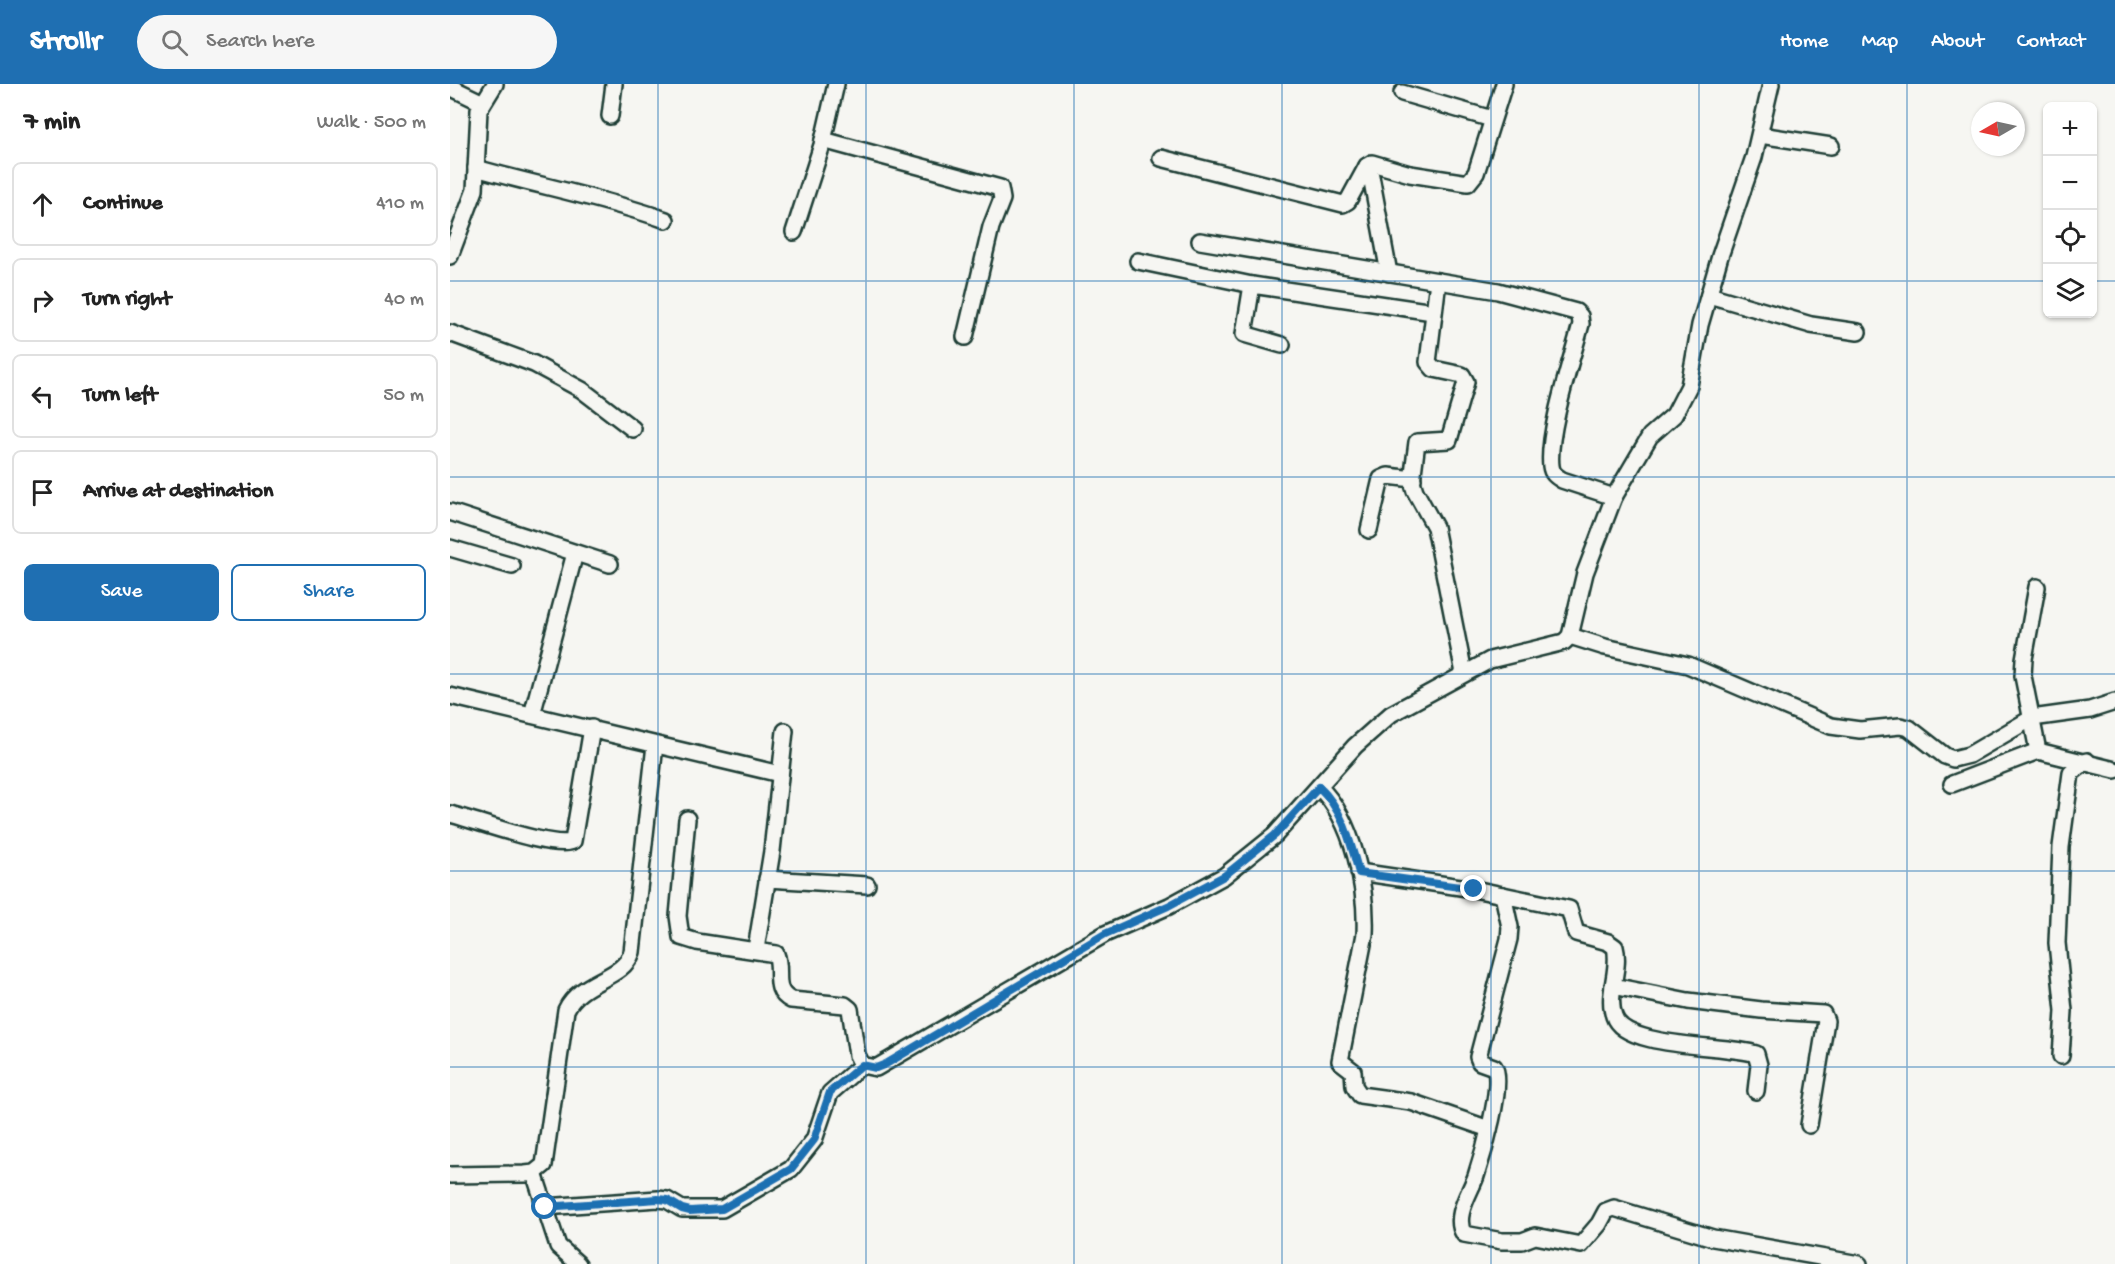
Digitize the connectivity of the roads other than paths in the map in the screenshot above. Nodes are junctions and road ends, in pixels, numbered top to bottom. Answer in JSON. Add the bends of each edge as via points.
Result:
{"nodes":[{"id":1,"x":495,"y":84,"type":"edge"},
{"id":2,"x":614,"y":84,"type":"edge"},
{"id":3,"x":836,"y":84,"type":"edge"},
{"id":4,"x":1504,"y":84,"type":"edge"},
{"id":5,"x":1771,"y":84,"type":"edge"},
{"id":6,"x":450,"y":87,"type":"edge"},
{"id":7,"x":1402,"y":93,"type":"dead end"},
{"id":8,"x":483,"y":103,"type":"junction"},
{"id":9,"x":610,"y":116,"type":"dead end"},
{"id":10,"x":1492,"y":119,"type":"junction"},
{"id":11,"x":1761,"y":135,"type":"junction"},
{"id":12,"x":823,"y":140,"type":"junction"},
{"id":13,"x":1831,"y":146,"type":"dead end"},
{"id":14,"x":1161,"y":158,"type":"dead end"},
{"id":15,"x":1367,"y":166,"type":"junction"},
{"id":16,"x":476,"y":168,"type":"junction"},
{"id":17,"x":666,"y":220,"type":"dead end"},
{"id":18,"x":794,"y":232,"type":"dead end"},
{"id":19,"x":1200,"y":242,"type":"dead end"},
{"id":20,"x":450,"y":256,"type":"edge"},
{"id":21,"x":1138,"y":261,"type":"dead end"},
{"id":22,"x":1389,"y":273,"type":"junction"},
{"id":23,"x":1438,"y":281,"type":"junction"},
{"id":24,"x":1252,"y":285,"type":"junction"},
{"id":25,"x":1709,"y":295,"type":"junction"},
{"id":26,"x":1433,"y":312,"type":"junction"},
{"id":27,"x":1858,"y":332,"type":"dead end"},
{"id":28,"x":450,"y":333,"type":"edge"},
{"id":29,"x":965,"y":337,"type":"dead end"},
{"id":30,"x":1282,"y":345,"type":"dead end"},
{"id":31,"x":633,"y":429,"type":"dead end"},
{"id":32,"x":1413,"y":479,"type":"junction"},
{"id":33,"x":1614,"y":497,"type":"junction"},
{"id":34,"x":450,"y":512,"type":"edge"},
{"id":35,"x":1369,"y":530,"type":"dead end"},
{"id":36,"x":450,"y":549,"type":"edge"},
{"id":37,"x":575,"y":553,"type":"junction"},
{"id":38,"x":610,"y":564,"type":"dead end"},
{"id":39,"x":513,"y":566,"type":"dead end"},
{"id":40,"x":2037,"y":587,"type":"dead end"},
{"id":41,"x":1570,"y":636,"type":"junction"},
{"id":42,"x":1464,"y":672,"type":"junction"},
{"id":43,"x":450,"y":696,"type":"edge"},
{"id":44,"x":2115,"y":702,"type":"edge"},
{"id":45,"x":532,"y":715,"type":"junction"},
{"id":46,"x":2032,"y":718,"type":"junction"},
{"id":47,"x":592,"y":728,"type":"junction"},
{"id":48,"x":785,"y":731,"type":"dead end"},
{"id":49,"x":655,"y":745,"type":"junction"},
{"id":50,"x":2038,"y":751,"type":"junction"},
{"id":51,"x":2087,"y":762,"type":"junction"},
{"id":52,"x":2115,"y":770,"type":"edge"},
{"id":53,"x":780,"y":774,"type":"junction"},
{"id":54,"x":1952,"y":784,"type":"dead end"},
{"id":55,"x":1319,"y":787,"type":"junction"},
{"id":56,"x":450,"y":814,"type":"edge"},
{"id":57,"x":687,"y":819,"type":"dead end"},
{"id":58,"x":1359,"y":873,"type":"junction"},
{"id":59,"x":767,"y":879,"type":"junction"},
{"id":60,"x":867,"y":885,"type":"dead end"},
{"id":61,"x":1503,"y":895,"type":"junction"},
{"id":62,"x":756,"y":949,"type":"junction"},
{"id":63,"x":1613,"y":986,"type":"junction"},
{"id":64,"x":2061,"y":1056,"type":"dead end"},
{"id":65,"x":862,"y":1065,"type":"junction"},
{"id":66,"x":1756,"y":1091,"type":"dead end"},
{"id":67,"x":1809,"y":1125,"type":"dead end"},
{"id":68,"x":1489,"y":1129,"type":"junction"},
{"id":69,"x":534,"y":1173,"type":"junction"},
{"id":70,"x":450,"y":1174,"type":"edge"},
{"id":71,"x":545,"y":1207,"type":"junction"},
{"id":72,"x":578,"y":1264,"type":"edge"},
{"id":73,"x":1859,"y":1264,"type":"edge"}],
"edges":[{"from":1,"to":8,"type":"street"},
{"from":2,"to":9,"type":"street"},
{"from":3,"to":12,"type":"street"},
{"from":4,"to":10,"type":"street"},
{"from":5,"to":11,"type":"street"},
{"from":6,"to":8,"type":"street"},
{"from":7,"to":10,"type":"street"},
{"from":8,"to":16,"type":"street","via":[[479,111]]},
{"from":10,"to":15,"type":"street","via":[[1476,173],[1468,183],[1410,174],[1374,163]]},
{"from":11,"to":13,"type":"street"},
{"from":11,"to":25,"type":"street"},
{"from":12,"to":18,"type":"street"},
{"from":12,"to":29,"type":"street","via":[[999,188],[1002,199],[991,227]]},
{"from":14,"to":15,"type":"street","via":[[1343,204]]},
{"from":15,"to":22,"type":"street"},
{"from":16,"to":17,"type":"street","via":[[551,190],[627,206]]},
{"from":16,"to":20,"type":"street","via":[[470,207]]},
{"from":19,"to":22,"type":"street"},
{"from":21,"to":24,"type":"street"},
{"from":22,"to":23,"type":"street"},
{"from":23,"to":26,"type":"street"},
{"from":23,"to":33,"type":"street","via":[[1498,291],[1570,309],[1580,316],[1554,430],[1551,468],[1554,476],[1562,480]]},
{"from":24,"to":26,"type":"street"},
{"from":24,"to":30,"type":"street","via":[[1244,334]]},
{"from":25,"to":27,"type":"street","via":[[1811,325]]},
{"from":25,"to":33,"type":"street","via":[[1689,386],[1680,406],[1650,436]]},
{"from":26,"to":32,"type":"street","via":[[1428,362],[1434,369],[1462,375],[1466,382],[1449,440],[1417,442]]},
{"from":28,"to":31,"type":"street","via":[[534,364],[582,390]]},
{"from":32,"to":35,"type":"street","via":[[1382,479]]},
{"from":32,"to":42,"type":"street","via":[[1415,491],[1435,527]]},
{"from":33,"to":41,"type":"street","via":[[1585,573]]},
{"from":34,"to":37,"type":"street"},
{"from":36,"to":39,"type":"street"},
{"from":37,"to":38,"type":"street"},
{"from":37,"to":45,"type":"street"},
{"from":40,"to":46,"type":"street","via":[[2024,659],[2025,690]]},
{"from":41,"to":42,"type":"street","via":[[1564,642],[1490,660]]},
{"from":41,"to":46,"type":"street","via":[[1688,664],[1831,726],[1849,730],[1909,728],[1953,759],[1968,755]]},
{"from":42,"to":55,"type":"street","via":[[1391,714],[1355,746]]},
{"from":43,"to":45,"type":"street"},
{"from":44,"to":46,"type":"street","via":[[2090,710]]},
{"from":45,"to":47,"type":"street"},
{"from":46,"to":50,"type":"street"},
{"from":47,"to":49,"type":"street"},
{"from":47,"to":56,"type":"street","via":[[573,841],[549,842]]},
{"from":48,"to":53,"type":"street"},
{"from":49,"to":53,"type":"street"},
{"from":49,"to":69,"type":"street","via":[[632,952],[628,963],[579,991],[566,1010],[546,1155],[544,1165]]},
{"from":50,"to":51,"type":"street"},
{"from":50,"to":54,"type":"street"},
{"from":51,"to":52,"type":"street"},
{"from":51,"to":64,"type":"street","via":[[2071,773],[2061,847],[2056,943],[2064,1011]]},
{"from":53,"to":59,"type":"street"},
{"from":55,"to":58,"type":"street","via":[[1339,811]]},
{"from":55,"to":65,"type":"street","via":[[1275,835],[1224,876],[1105,934],[886,1064],[876,1068]]},
{"from":57,"to":62,"type":"street","via":[[678,916],[681,937]]},
{"from":58,"to":61,"type":"street"},
{"from":58,"to":68,"type":"street","via":[[1366,912],[1365,934],[1340,1056],[1353,1071],[1355,1091],[1411,1102]]},
{"from":59,"to":60,"type":"street"},
{"from":59,"to":62,"type":"street"},
{"from":61,"to":63,"type":"street","via":[[1569,909],[1576,933],[1612,943],[1616,952]]},
{"from":61,"to":68,"type":"street","via":[[1509,939],[1478,1057],[1497,1071]]},
{"from":62,"to":65,"type":"street","via":[[776,954],[783,996],[850,1009]]},
{"from":63,"to":66,"type":"street","via":[[1614,1017],[1627,1032],[1755,1054],[1759,1065]]},
{"from":63,"to":67,"type":"street","via":[[1688,1001],[1823,1014],[1826,1021]]},
{"from":65,"to":71,"type":"street","via":[[830,1092],[814,1140],[791,1169],[722,1209],[690,1211],[658,1199]]},
{"from":68,"to":73,"type":"street","via":[[1460,1218],[1460,1228],[1470,1236],[1516,1241],[1535,1236],[1581,1245],[1606,1211],[1614,1208],[1713,1238]]},
{"from":69,"to":70,"type":"street"},
{"from":69,"to":71,"type":"street"},
{"from":71,"to":72,"type":"street","via":[[560,1251]]}]}
